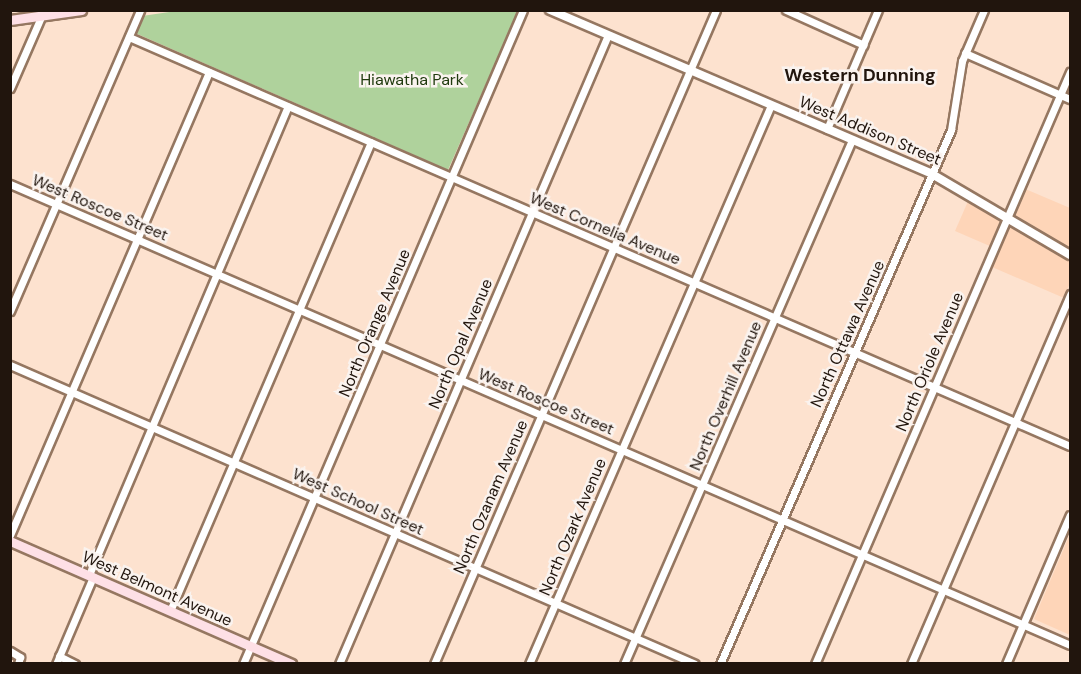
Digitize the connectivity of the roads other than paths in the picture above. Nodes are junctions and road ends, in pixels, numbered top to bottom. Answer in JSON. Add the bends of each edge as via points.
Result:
{"nodes":[{"id":1,"x":81,"y":10,"type":"edge"},
{"id":2,"x":140,"y":10,"type":"edge"},
{"id":3,"x":524,"y":10,"type":"edge"},
{"id":4,"x":550,"y":10,"type":"edge"},
{"id":5,"x":716,"y":10,"type":"edge"},
{"id":6,"x":786,"y":10,"type":"edge"},
{"id":7,"x":878,"y":10,"type":"edge"},
{"id":8,"x":984,"y":10,"type":"edge"},
{"id":9,"x":43,"y":13,"type":"edge"},
{"id":10,"x":10,"y":20,"type":"edge"},
{"id":11,"x":608,"y":35,"type":"junction"},
{"id":12,"x":129,"y":37,"type":"junction"},
{"id":13,"x":864,"y":45,"type":"junction"},
{"id":14,"x":965,"y":53,"type":"junction"},
{"id":15,"x":689,"y":70,"type":"junction"},
{"id":16,"x":209,"y":72,"type":"junction"},
{"id":17,"x":1071,"y":72,"type":"edge"},
{"id":18,"x":10,"y":88,"type":"edge"},
{"id":19,"x":1061,"y":94,"type":"junction"},
{"id":20,"x":1071,"y":99,"type":"edge"},
{"id":21,"x":771,"y":105,"type":"junction"},
{"id":22,"x":288,"y":106,"type":"junction"},
{"id":23,"x":827,"y":129,"type":"junction"},
{"id":24,"x":852,"y":140,"type":"junction"},
{"id":25,"x":371,"y":142,"type":"junction"},
{"id":26,"x":932,"y":174,"type":"junction"},
{"id":27,"x":452,"y":177,"type":"junction"},
{"id":28,"x":10,"y":184,"type":"edge"},
{"id":29,"x":57,"y":204,"type":"junction"},
{"id":30,"x":532,"y":212,"type":"junction"},
{"id":31,"x":1008,"y":217,"type":"junction"},
{"id":32,"x":137,"y":239,"type":"junction"},
{"id":33,"x":613,"y":247,"type":"junction"},
{"id":34,"x":1071,"y":255,"type":"edge"},
{"id":35,"x":217,"y":273,"type":"junction"},
{"id":36,"x":694,"y":282,"type":"junction"},
{"id":37,"x":1071,"y":294,"type":"edge"},
{"id":38,"x":299,"y":309,"type":"junction"},
{"id":39,"x":10,"y":311,"type":"edge"},
{"id":40,"x":774,"y":317,"type":"junction"},
{"id":41,"x":380,"y":345,"type":"junction"},
{"id":42,"x":855,"y":352,"type":"junction"},
{"id":43,"x":10,"y":365,"type":"edge"},
{"id":44,"x":460,"y":380,"type":"junction"},
{"id":45,"x":934,"y":387,"type":"junction"},
{"id":46,"x":72,"y":392,"type":"junction"},
{"id":47,"x":541,"y":414,"type":"junction"},
{"id":48,"x":1015,"y":422,"type":"junction"},
{"id":49,"x":152,"y":427,"type":"junction"},
{"id":50,"x":1071,"y":446,"type":"edge"},
{"id":51,"x":622,"y":449,"type":"junction"},
{"id":52,"x":234,"y":463,"type":"junction"},
{"id":53,"x":702,"y":484,"type":"junction"},
{"id":54,"x":315,"y":498,"type":"junction"},
{"id":55,"x":1071,"y":515,"type":"edge"},
{"id":56,"x":782,"y":519,"type":"junction"},
{"id":57,"x":395,"y":533,"type":"junction"},
{"id":58,"x":10,"y":535,"type":"edge"},
{"id":59,"x":10,"y":541,"type":"edge"},
{"id":60,"x":862,"y":554,"type":"junction"},
{"id":61,"x":475,"y":568,"type":"junction"},
{"id":62,"x":91,"y":576,"type":"junction"},
{"id":63,"x":943,"y":589,"type":"junction"},
{"id":64,"x":555,"y":602,"type":"junction"},
{"id":65,"x":170,"y":611,"type":"junction"},
{"id":66,"x":1023,"y":624,"type":"junction"},
{"id":67,"x":636,"y":638,"type":"junction"},
{"id":68,"x":1071,"y":645,"type":"edge"},
{"id":69,"x":251,"y":646,"type":"junction"},
{"id":70,"x":10,"y":651,"type":"edge"},
{"id":71,"x":57,"y":660,"type":"edge"},
{"id":72,"x":18,"y":663,"type":"edge"},
{"id":73,"x":75,"y":663,"type":"edge"},
{"id":74,"x":243,"y":663,"type":"edge"},
{"id":75,"x":291,"y":663,"type":"edge"},
{"id":76,"x":339,"y":663,"type":"edge"},
{"id":77,"x":434,"y":663,"type":"edge"},
{"id":78,"x":529,"y":663,"type":"edge"},
{"id":79,"x":624,"y":663,"type":"edge"},
{"id":80,"x":695,"y":663,"type":"edge"},
{"id":81,"x":720,"y":663,"type":"edge"},
{"id":82,"x":815,"y":663,"type":"edge"},
{"id":83,"x":910,"y":663,"type":"edge"},
{"id":84,"x":1006,"y":663,"type":"edge"}],
"edges":[{"from":1,"to":9,"type":"main road"},
{"from":2,"to":12,"type":"street"},
{"from":3,"to":27,"type":"street","name":"North Orange Avenue"},
{"from":4,"to":11,"type":"street","name":"West Addison Street"},
{"from":5,"to":15,"type":"street","name":"North Ozanam Avenue"},
{"from":6,"to":13,"type":"street"},
{"from":7,"to":13,"type":"street"},
{"from":8,"to":14,"type":"street","name":"North Ottawa Avenue"},
{"from":9,"to":10,"type":"main road"},
{"from":9,"to":18,"type":"street"},
{"from":11,"to":15,"type":"street","name":"West Addison Street"},
{"from":11,"to":30,"type":"street","name":"North Opal Avenue"},
{"from":12,"to":16,"type":"street","name":"West Cornelia Avenue"},
{"from":12,"to":29,"type":"street"},
{"from":13,"to":23,"type":"street"},
{"from":14,"to":19,"type":"street"},
{"from":14,"to":26,"type":"street","name":"North Ottawa Avenue","via":[[951,130]]},
{"from":15,"to":21,"type":"street","name":"West Addison Street"},
{"from":15,"to":33,"type":"street","name":"North Ozanam Avenue"},
{"from":16,"to":22,"type":"street","name":"West Cornelia Avenue"},
{"from":16,"to":32,"type":"street"},
{"from":17,"to":19,"type":"street","name":"North Oriole Avenue"},
{"from":19,"to":20,"type":"street"},
{"from":19,"to":31,"type":"street","name":"North Oriole Avenue"},
{"from":21,"to":23,"type":"street","name":"West Addison Street"},
{"from":21,"to":36,"type":"street","name":"North Ozark Avenue"},
{"from":22,"to":25,"type":"street","name":"West Cornelia Avenue"},
{"from":22,"to":35,"type":"street"},
{"from":23,"to":24,"type":"street","name":"West Addison Street"},
{"from":24,"to":26,"type":"street","name":"West Addison Street"},
{"from":24,"to":40,"type":"street","name":"North Overhill Avenue"},
{"from":25,"to":27,"type":"street","name":"West Cornelia Avenue"},
{"from":25,"to":38,"type":"street"},
{"from":26,"to":31,"type":"street","name":"West Addison Street"},
{"from":26,"to":42,"type":"street","name":"North Ottawa Avenue"},
{"from":27,"to":30,"type":"street","name":"West Cornelia Avenue"},
{"from":27,"to":41,"type":"street","name":"North Orange Avenue"},
{"from":28,"to":29,"type":"street","name":"West Roscoe Street"},
{"from":29,"to":32,"type":"street","name":"West Roscoe Street"},
{"from":29,"to":39,"type":"street"},
{"from":30,"to":33,"type":"street","name":"West Cornelia Avenue"},
{"from":30,"to":44,"type":"street","name":"North Opal Avenue"},
{"from":31,"to":34,"type":"street","name":"West Addison Street"},
{"from":31,"to":45,"type":"street","name":"North Oriole Avenue"},
{"from":32,"to":35,"type":"street","name":"West Roscoe Street"},
{"from":32,"to":46,"type":"street"},
{"from":33,"to":36,"type":"street","name":"West Cornelia Avenue"},
{"from":33,"to":47,"type":"street","name":"North Ozanam Avenue"},
{"from":35,"to":38,"type":"street","name":"West Roscoe Street"},
{"from":35,"to":49,"type":"street"},
{"from":36,"to":40,"type":"street","name":"West Cornelia Avenue"},
{"from":36,"to":51,"type":"street","name":"North Ozark Avenue"},
{"from":37,"to":48,"type":"street"},
{"from":38,"to":41,"type":"street","name":"West Roscoe Street"},
{"from":38,"to":52,"type":"street"},
{"from":40,"to":42,"type":"street","name":"West Cornelia Avenue"},
{"from":40,"to":53,"type":"street","name":"North Overhill Avenue"},
{"from":41,"to":44,"type":"street","name":"West Roscoe Street"},
{"from":41,"to":54,"type":"street","name":"North Orange Avenue"},
{"from":42,"to":45,"type":"street","name":"West Cornelia Avenue"},
{"from":42,"to":56,"type":"street","name":"North Ottawa Avenue"},
{"from":43,"to":46,"type":"street","name":"West School Street"},
{"from":44,"to":47,"type":"street","name":"West Roscoe Street"},
{"from":44,"to":57,"type":"street","name":"North Opal Avenue"},
{"from":45,"to":48,"type":"street","name":"West Cornelia Avenue"},
{"from":45,"to":60,"type":"street","name":"North Oriole Avenue"},
{"from":46,"to":49,"type":"street","name":"West School Street"},
{"from":46,"to":58,"type":"street"},
{"from":47,"to":51,"type":"street","name":"West Roscoe Street"},
{"from":47,"to":61,"type":"street","name":"North Ozanam Avenue"},
{"from":48,"to":50,"type":"street","name":"West Cornelia Avenue"},
{"from":48,"to":63,"type":"street"},
{"from":49,"to":52,"type":"street","name":"West School Street"},
{"from":49,"to":62,"type":"street"},
{"from":51,"to":53,"type":"street","name":"West Roscoe Street"},
{"from":51,"to":64,"type":"street","name":"North Ozark Avenue"},
{"from":52,"to":54,"type":"street","name":"West School Street"},
{"from":52,"to":65,"type":"street"},
{"from":53,"to":56,"type":"street","name":"West Roscoe Street"},
{"from":53,"to":67,"type":"street","name":"North Overhill Avenue"},
{"from":54,"to":57,"type":"street","name":"West School Street"},
{"from":54,"to":69,"type":"street","name":"North Orange Avenue"},
{"from":55,"to":66,"type":"street"},
{"from":56,"to":60,"type":"street","name":"West Roscoe Street"},
{"from":56,"to":81,"type":"street","name":"North Ottawa Avenue"},
{"from":57,"to":61,"type":"street","name":"West School Street"},
{"from":57,"to":76,"type":"street","name":"North Opal Avenue"},
{"from":59,"to":62,"type":"main road","name":"West Belmont Avenue"},
{"from":60,"to":63,"type":"street","name":"West Roscoe Street"},
{"from":60,"to":82,"type":"street","name":"North Oriole Avenue"},
{"from":61,"to":64,"type":"street","name":"West School Street"},
{"from":61,"to":77,"type":"street","name":"North Ozanam Avenue"},
{"from":62,"to":65,"type":"main road","name":"West Belmont Avenue"},
{"from":62,"to":71,"type":"street"},
{"from":63,"to":66,"type":"street","name":"West Roscoe Street"},
{"from":63,"to":83,"type":"street"},
{"from":64,"to":67,"type":"street","name":"West School Street"},
{"from":64,"to":78,"type":"street","name":"North Ozark Avenue"},
{"from":65,"to":69,"type":"main road","name":"West Belmont Avenue"},
{"from":66,"to":68,"type":"street","name":"West Roscoe Street"},
{"from":66,"to":84,"type":"street"},
{"from":67,"to":79,"type":"street","name":"North Overhill Avenue"},
{"from":67,"to":80,"type":"street","name":"West School Street"},
{"from":69,"to":74,"type":"street","name":"North Orange Avenue"},
{"from":69,"to":75,"type":"main road","name":"West Belmont Avenue"},
{"from":70,"to":72,"type":"street","via":[[20,657]]},
{"from":71,"to":73,"type":"street"}]}
